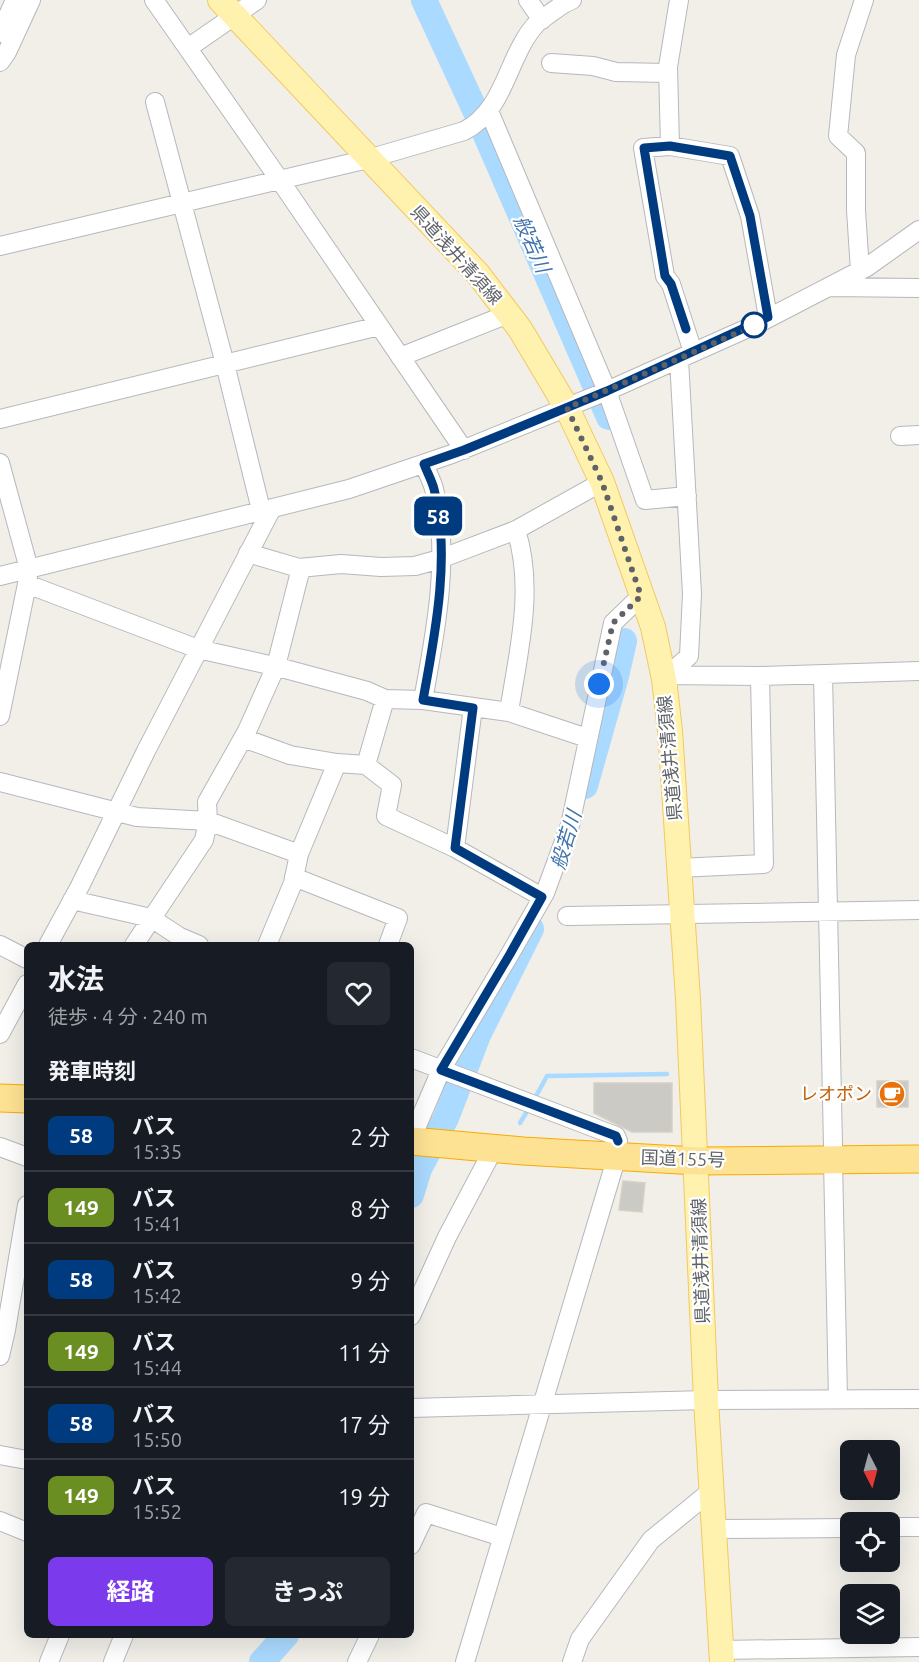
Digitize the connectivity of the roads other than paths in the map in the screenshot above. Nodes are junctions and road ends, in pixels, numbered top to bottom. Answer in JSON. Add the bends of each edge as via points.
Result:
{"nodes":[{"id":1,"x":15,"y":0,"type":"edge"},
{"id":2,"x":30,"y":0,"type":"edge"},
{"id":3,"x":154,"y":0,"type":"edge"},
{"id":4,"x":257,"y":0,"type":"edge"},
{"id":5,"x":528,"y":0,"type":"edge"},
{"id":6,"x":572,"y":0,"type":"edge"},
{"id":7,"x":679,"y":0,"type":"edge"},
{"id":8,"x":864,"y":0,"type":"edge"},
{"id":9,"x":227,"y":8,"type":"edge"},
{"id":10,"x":542,"y":20,"type":"junction"},
{"id":11,"x":0,"y":33,"type":"edge"},
{"id":12,"x":188,"y":48,"type":"junction"},
{"id":13,"x":0,"y":62,"type":"edge"},
{"id":14,"x":551,"y":63,"type":"dead end"},
{"id":15,"x":668,"y":73,"type":"junction"},
{"id":16,"x":155,"y":102,"type":"dead end"},
{"id":17,"x":488,"y":112,"type":"junction"},
{"id":18,"x":670,"y":146,"type":"junction"},
{"id":19,"x":368,"y":159,"type":"junction"},
{"id":20,"x":279,"y":179,"type":"junction"},
{"id":21,"x":182,"y":201,"type":"junction"},
{"id":22,"x":919,"y":230,"type":"edge"},
{"id":23,"x":0,"y":246,"type":"edge"},
{"id":24,"x":860,"y":271,"type":"junction"},
{"id":25,"x":829,"y":287,"type":"junction"},
{"id":26,"x":919,"y":288,"type":"edge"},
{"id":27,"x":508,"y":314,"type":"junction"},
{"id":28,"x":768,"y":317,"type":"junction"},
{"id":29,"x":379,"y":326,"type":"junction"},
{"id":30,"x":686,"y":356,"type":"junction"},
{"id":31,"x":400,"y":357,"type":"junction"},
{"id":32,"x":225,"y":364,"type":"junction"},
{"id":33,"x":607,"y":391,"type":"junction"},
{"id":34,"x":575,"y":404,"type":"junction"},
{"id":35,"x":0,"y":419,"type":"edge"},
{"id":36,"x":919,"y":435,"type":"edge"},
{"id":37,"x":900,"y":436,"type":"dead end"},
{"id":38,"x":464,"y":450,"type":"junction"},
{"id":39,"x":0,"y":463,"type":"edge"},
{"id":40,"x":424,"y":464,"type":"junction"},
{"id":41,"x":602,"y":482,"type":"junction"},
{"id":42,"x":687,"y":496,"type":"junction"},
{"id":43,"x":267,"y":509,"type":"junction"},
{"id":44,"x":516,"y":530,"type":"junction"},
{"id":45,"x":249,"y":553,"type":"junction"},
{"id":46,"x":440,"y":559,"type":"junction"},
{"id":47,"x":301,"y":568,"type":"junction"},
{"id":48,"x":0,"y":576,"type":"edge"},
{"id":49,"x":28,"y":577,"type":"junction"},
{"id":50,"x":641,"y":596,"type":"junction"},
{"id":51,"x":198,"y":650,"type":"junction"},
{"id":52,"x":276,"y":666,"type":"junction"},
{"id":53,"x":919,"y":671,"type":"edge"},
{"id":54,"x":823,"y":674,"type":"junction"},
{"id":55,"x":760,"y":676,"type":"junction"},
{"id":56,"x":665,"y":677,"type":"junction"},
{"id":57,"x":385,"y":699,"type":"junction"},
{"id":58,"x":423,"y":700,"type":"junction"},
{"id":59,"x":473,"y":708,"type":"junction"},
{"id":60,"x":508,"y":712,"type":"junction"},
{"id":61,"x":0,"y":716,"type":"edge"},
{"id":62,"x":243,"y":738,"type":"junction"},
{"id":63,"x":587,"y":738,"type":"junction"},
{"id":64,"x":337,"y":763,"type":"junction"},
{"id":65,"x":366,"y":765,"type":"junction"},
{"id":66,"x":0,"y":782,"type":"edge"},
{"id":67,"x":115,"y":813,"type":"junction"},
{"id":68,"x":208,"y":821,"type":"junction"},
{"id":69,"x":455,"y":848,"type":"junction"},
{"id":70,"x":299,"y":854,"type":"junction"},
{"id":71,"x":678,"y":868,"type":"junction"},
{"id":72,"x":294,"y":877,"type":"junction"},
{"id":73,"x":542,"y":897,"type":"junction"},
{"id":74,"x":72,"y":900,"type":"junction"},
{"id":75,"x":919,"y":910,"type":"edge"},
{"id":76,"x":829,"y":911,"type":"junction"},
{"id":77,"x":682,"y":915,"type":"junction"},
{"id":78,"x":567,"y":916,"type":"dead end"},
{"id":79,"x":151,"y":918,"type":"junction"},
{"id":80,"x":50,"y":942,"type":"edge"},
{"id":81,"x":136,"y":942,"type":"edge"},
{"id":82,"x":192,"y":942,"type":"edge"},
{"id":83,"x":268,"y":942,"type":"edge"},
{"id":84,"x":389,"y":942,"type":"edge"},
{"id":85,"x":0,"y":945,"type":"edge"},
{"id":86,"x":24,"y":957,"type":"edge"},
{"id":87,"x":24,"y":989,"type":"edge"},
{"id":88,"x":1,"y":1030,"type":"edge"},
{"id":89,"x":414,"y":1059,"type":"edge"},
{"id":90,"x":443,"y":1071,"type":"junction"},
{"id":91,"x":0,"y":1098,"type":"edge"},
{"id":92,"x":24,"y":1100,"type":"edge"},
{"id":93,"x":0,"y":1113,"type":"edge"},
{"id":94,"x":24,"y":1114,"type":"edge"},
{"id":95,"x":415,"y":1137,"type":"edge"},
{"id":96,"x":452,"y":1138,"type":"junction"},
{"id":97,"x":919,"y":1144,"type":"edge"},
{"id":98,"x":0,"y":1146,"type":"edge"},
{"id":99,"x":494,"y":1148,"type":"junction"},
{"id":100,"x":618,"y":1148,"type":"junction"},
{"id":101,"x":833,"y":1153,"type":"junction"},
{"id":102,"x":696,"y":1154,"type":"junction"},
{"id":103,"x":24,"y":1156,"type":"edge"},
{"id":104,"x":919,"y":1159,"type":"edge"},
{"id":105,"x":24,"y":1216,"type":"edge"},
{"id":106,"x":8,"y":1274,"type":"edge"},
{"id":107,"x":414,"y":1309,"type":"edge"},
{"id":108,"x":0,"y":1356,"type":"edge"},
{"id":109,"x":838,"y":1399,"type":"junction"},
{"id":110,"x":919,"y":1399,"type":"edge"},
{"id":111,"x":706,"y":1400,"type":"junction"},
{"id":112,"x":542,"y":1404,"type":"junction"},
{"id":113,"x":414,"y":1408,"type":"edge"},
{"id":114,"x":0,"y":1455,"type":"edge"},
{"id":115,"x":24,"y":1459,"type":"edge"},
{"id":116,"x":711,"y":1491,"type":"junction"},
{"id":117,"x":0,"y":1521,"type":"edge"},
{"id":118,"x":900,"y":1527,"type":"edge"},
{"id":119,"x":919,"y":1527,"type":"edge"},
{"id":120,"x":840,"y":1528,"type":"edge"},
{"id":121,"x":714,"y":1529,"type":"junction"},
{"id":122,"x":24,"y":1531,"type":"edge"},
{"id":123,"x":502,"y":1537,"type":"junction"},
{"id":124,"x":414,"y":1539,"type":"edge"},
{"id":125,"x":59,"y":1638,"type":"edge"},
{"id":126,"x":123,"y":1638,"type":"edge"},
{"id":127,"x":369,"y":1638,"type":"edge"},
{"id":128,"x":919,"y":1647,"type":"edge"},
{"id":129,"x":722,"y":1656,"type":"edge"},
{"id":130,"x":49,"y":1662,"type":"edge"},
{"id":131,"x":113,"y":1662,"type":"edge"},
{"id":132,"x":357,"y":1662,"type":"edge"},
{"id":133,"x":465,"y":1662,"type":"edge"},
{"id":134,"x":572,"y":1662,"type":"edge"}],
"edges":[{"from":1,"to":11,"type":"street"},
{"from":2,"to":13,"type":"street"},
{"from":3,"to":12,"type":"street"},
{"from":4,"to":9,"type":"street"},
{"from":5,"to":10,"type":"street"},
{"from":6,"to":10,"type":"street"},
{"from":7,"to":15,"type":"street"},
{"from":8,"to":24,"type":"street","via":[[846,55],[838,136],[856,153]]},
{"from":9,"to":12,"type":"street"},
{"from":9,"to":19,"type":"main road","name":"県道浅井清須線"},
{"from":10,"to":17,"type":"street","via":[[521,47]]},
{"from":12,"to":20,"type":"street"},
{"from":14,"to":15,"type":"street","via":[[616,72]]},
{"from":15,"to":18,"type":"street"},
{"from":16,"to":21,"type":"street"},
{"from":17,"to":19,"type":"street","via":[[471,128]]},
{"from":17,"to":33,"type":"street"},
{"from":18,"to":28,"type":"street","via":[[730,156],[750,216]]},
{"from":18,"to":30,"type":"street","via":[[644,148],[665,276],[671,284]]},
{"from":19,"to":20,"type":"street"},
{"from":19,"to":27,"type":"main road","name":"県道浅井清須線","via":[[478,274]]},
{"from":20,"to":21,"type":"street"},
{"from":20,"to":29,"type":"street"},
{"from":21,"to":23,"type":"street"},
{"from":21,"to":32,"type":"street"},
{"from":22,"to":24,"type":"street"},
{"from":24,"to":25,"type":"street"},
{"from":25,"to":26,"type":"street"},
{"from":25,"to":28,"type":"street"},
{"from":27,"to":31,"type":"street"},
{"from":27,"to":34,"type":"main road","name":"県道浅井清須線"},
{"from":28,"to":30,"type":"street"},
{"from":29,"to":31,"type":"street"},
{"from":29,"to":32,"type":"street"},
{"from":30,"to":33,"type":"street"},
{"from":30,"to":42,"type":"street"},
{"from":31,"to":38,"type":"street"},
{"from":32,"to":35,"type":"street"},
{"from":32,"to":43,"type":"street"},
{"from":33,"to":34,"type":"street"},
{"from":33,"to":42,"type":"street","via":[[645,500]]},
{"from":34,"to":38,"type":"street"},
{"from":34,"to":41,"type":"main road","name":"県道浅井清須線"},
{"from":36,"to":37,"type":"street"},
{"from":38,"to":40,"type":"street"},
{"from":39,"to":49,"type":"street"},
{"from":40,"to":43,"type":"street","via":[[349,489]]},
{"from":40,"to":46,"type":"street","via":[[434,489]]},
{"from":41,"to":44,"type":"street"},
{"from":41,"to":50,"type":"main road","name":"県道浅井清須線"},
{"from":42,"to":56,"type":"street","via":[[692,594],[689,656]]},
{"from":43,"to":45,"type":"street"},
{"from":43,"to":49,"type":"street"},
{"from":44,"to":46,"type":"street"},
{"from":44,"to":60,"type":"street","via":[[525,583]]},
{"from":45,"to":47,"type":"street"},
{"from":45,"to":51,"type":"street"},
{"from":46,"to":47,"type":"street","via":[[415,566],[340,564]]},
{"from":46,"to":58,"type":"street"},
{"from":47,"to":52,"type":"street"},
{"from":48,"to":49,"type":"street"},
{"from":49,"to":51,"type":"street"},
{"from":49,"to":61,"type":"street"},
{"from":50,"to":56,"type":"main road","name":"県道浅井清須線"},
{"from":50,"to":63,"type":"street","via":[[613,623]]},
{"from":51,"to":52,"type":"street"},
{"from":51,"to":67,"type":"street"},
{"from":52,"to":57,"type":"street"},
{"from":52,"to":62,"type":"street"},
{"from":53,"to":54,"type":"street"},
{"from":54,"to":55,"type":"street"},
{"from":54,"to":76,"type":"street"},
{"from":55,"to":56,"type":"street"},
{"from":55,"to":71,"type":"street","via":[[764,864]]},
{"from":56,"to":71,"type":"main road","name":"県道浅井清須線"},
{"from":57,"to":58,"type":"street"},
{"from":57,"to":65,"type":"street"},
{"from":58,"to":59,"type":"street"},
{"from":59,"to":60,"type":"street"},
{"from":59,"to":69,"type":"street"},
{"from":60,"to":63,"type":"street"},
{"from":62,"to":64,"type":"street","via":[[290,755]]},
{"from":62,"to":68,"type":"street","via":[[207,802]]},
{"from":63,"to":73,"type":"street","via":[[570,825]]},
{"from":64,"to":65,"type":"street"},
{"from":64,"to":70,"type":"street"},
{"from":65,"to":69,"type":"street","via":[[392,785],[386,816]]},
{"from":66,"to":67,"type":"street"},
{"from":67,"to":68,"type":"street","via":[[136,818]]},
{"from":67,"to":74,"type":"street"},
{"from":68,"to":70,"type":"street"},
{"from":68,"to":79,"type":"street","via":[[204,840]]},
{"from":69,"to":73,"type":"street"},
{"from":70,"to":72,"type":"street"},
{"from":71,"to":77,"type":"main road","name":"県道浅井清須線"},
{"from":72,"to":83,"type":"street"},
{"from":72,"to":84,"type":"street","via":[[398,918]]},
{"from":73,"to":90,"type":"street"},
{"from":74,"to":79,"type":"street"},
{"from":74,"to":80,"type":"street"},
{"from":75,"to":76,"type":"street"},
{"from":76,"to":77,"type":"street"},
{"from":76,"to":101,"type":"street"},
{"from":77,"to":78,"type":"street"},
{"from":77,"to":102,"type":"main road","name":"県道浅井清須線"},
{"from":79,"to":81,"type":"street"},
{"from":79,"to":82,"type":"street"},
{"from":85,"to":86,"type":"street"},
{"from":87,"to":88,"type":"street"},
{"from":89,"to":90,"type":"street"},
{"from":90,"to":95,"type":"street"},
{"from":90,"to":100,"type":"street","via":[[605,1131],[616,1136]]},
{"from":91,"to":92,"type":"highway"},
{"from":93,"to":94,"type":"highway"},
{"from":95,"to":96,"type":"highway","name":"国道155号"},
{"from":96,"to":99,"type":"highway","name":"国道155号"},
{"from":96,"to":100,"type":"highway","name":"国道155号"},
{"from":97,"to":101,"type":"highway","name":"国道155号"},
{"from":98,"to":103,"type":"street"},
{"from":99,"to":100,"type":"highway","name":"国道155号"},
{"from":99,"to":107,"type":"street"},
{"from":100,"to":102,"type":"highway","name":"国道155号"},
{"from":100,"to":112,"type":"street"},
{"from":101,"to":102,"type":"highway","name":"国道155号"},
{"from":101,"to":104,"type":"highway","name":"国道155号"},
{"from":101,"to":109,"type":"street"},
{"from":102,"to":111,"type":"main road","name":"県道浅井清須線"},
{"from":105,"to":106,"type":"street"},
{"from":106,"to":108,"type":"street"},
{"from":109,"to":110,"type":"street"},
{"from":109,"to":111,"type":"street"},
{"from":111,"to":112,"type":"street"},
{"from":111,"to":116,"type":"main road","name":"県道浅井清須線"},
{"from":112,"to":113,"type":"street"},
{"from":112,"to":123,"type":"street"},
{"from":114,"to":115,"type":"street"},
{"from":116,"to":121,"type":"main road","name":"県道浅井清須線"},
{"from":116,"to":134,"type":"street","via":[[651,1540],[580,1639]]},
{"from":117,"to":122,"type":"street"},
{"from":118,"to":119,"type":"street"},
{"from":120,"to":121,"type":"street"},
{"from":121,"to":129,"type":"main road","name":"県道浅井清須線"},
{"from":123,"to":124,"type":"street","via":[[426,1513]]},
{"from":123,"to":133,"type":"street"},
{"from":125,"to":130,"type":"street"},
{"from":126,"to":131,"type":"street"},
{"from":127,"to":132,"type":"street"},
{"from":128,"to":129,"type":"street"}]}
